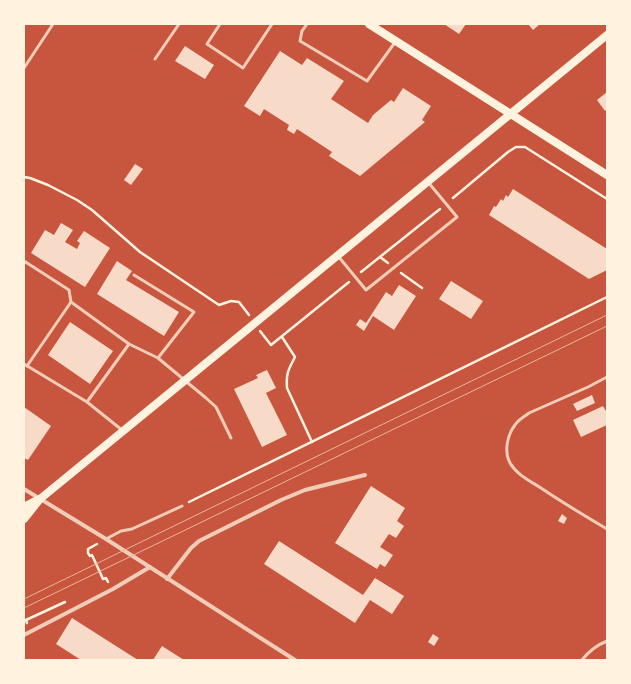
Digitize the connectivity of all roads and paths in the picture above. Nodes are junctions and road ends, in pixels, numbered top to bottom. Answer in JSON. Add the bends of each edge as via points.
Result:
{"nodes":[{"id":1,"x":53,"y":24,"type":"edge"},
{"id":2,"x":179,"y":24,"type":"edge"},
{"id":3,"x":220,"y":24,"type":"edge"},
{"id":4,"x":272,"y":24,"type":"edge"},
{"id":5,"x":307,"y":24,"type":"edge"},
{"id":6,"x":369,"y":24,"type":"edge"},
{"id":7,"x":607,"y":35,"type":"edge"},
{"id":8,"x":396,"y":41,"type":"junction"},
{"id":9,"x":155,"y":59,"type":"dead end"},
{"id":10,"x":24,"y":68,"type":"edge"},
{"id":11,"x":511,"y":114,"type":"junction"},
{"id":12,"x":607,"y":175,"type":"edge"},
{"id":13,"x":24,"y":177,"type":"edge"},
{"id":14,"x":428,"y":182,"type":"junction"},
{"id":15,"x":338,"y":256,"type":"junction"},
{"id":16,"x":24,"y":261,"type":"edge"},
{"id":17,"x":134,"y":275,"type":"dead end"},
{"id":18,"x":607,"y":298,"type":"edge"},
{"id":19,"x":71,"y":302,"type":"junction"},
{"id":20,"x":239,"y":302,"type":"dead end"},
{"id":21,"x":282,"y":337,"type":"dead end"},
{"id":22,"x":129,"y":344,"type":"junction"},
{"id":23,"x":158,"y":358,"type":"junction"},
{"id":24,"x":25,"y":365,"type":"edge"},
{"id":25,"x":607,"y":377,"type":"edge"},
{"id":26,"x":185,"y":381,"type":"junction"},
{"id":27,"x":87,"y":402,"type":"junction"},
{"id":28,"x":123,"y":431,"type":"junction"},
{"id":29,"x":231,"y":438,"type":"dead end"},
{"id":30,"x":312,"y":442,"type":"junction"},
{"id":31,"x":365,"y":475,"type":"dead end"},
{"id":32,"x":24,"y":489,"type":"edge"},
{"id":33,"x":40,"y":499,"type":"junction"},
{"id":34,"x":24,"y":506,"type":"edge"},
{"id":35,"x":182,"y":506,"type":"joint"},
{"id":36,"x":24,"y":519,"type":"edge"},
{"id":37,"x":607,"y":529,"type":"edge"},
{"id":38,"x":106,"y":539,"type":"junction"},
{"id":39,"x":150,"y":567,"type":"junction"},
{"id":40,"x":167,"y":579,"type":"junction"},
{"id":41,"x":101,"y":585,"type":"dead end"},
{"id":42,"x":67,"y":601,"type":"dead end"},
{"id":43,"x":25,"y":621,"type":"edge"},
{"id":44,"x":31,"y":631,"type":"junction"},
{"id":45,"x":24,"y":634,"type":"edge"},
{"id":46,"x":607,"y":641,"type":"edge"},
{"id":47,"x":295,"y":660,"type":"edge"},
{"id":48,"x":582,"y":660,"type":"edge"}],
"edges":[{"from":1,"to":10,"type":"lane"},
{"from":2,"to":9,"type":"lane"},
{"from":3,"to":4,"type":"lane","via":[[207,44],[243,68]]},
{"from":5,"to":8,"type":"lane","via":[[302,31],[300,42],[367,81]]},
{"from":6,"to":8,"type":"main road"},
{"from":7,"to":11,"type":"main road"},
{"from":8,"to":11,"type":"main road"},
{"from":11,"to":12,"type":"main road"},
{"from":11,"to":14,"type":"main road"},
{"from":13,"to":20,"type":"path","via":[[48,185],[77,200],[140,252],[219,305],[231,301]]},
{"from":14,"to":15,"type":"main road"},
{"from":14,"to":15,"type":"lane","via":[[457,217],[366,290]]},
{"from":15,"to":26,"type":"main road"},
{"from":16,"to":19,"type":"lane","via":[[70,290]]},
{"from":17,"to":23,"type":"lane","via":[[194,312]]},
{"from":18,"to":30,"type":"path"},
{"from":19,"to":22,"type":"lane"},
{"from":19,"to":24,"type":"lane"},
{"from":21,"to":30,"type":"path","via":[[295,358],[288,370],[287,388]]},
{"from":22,"to":23,"type":"lane"},
{"from":22,"to":27,"type":"lane"},
{"from":23,"to":26,"type":"lane"},
{"from":24,"to":27,"type":"lane"},
{"from":25,"to":37,"type":"lane","via":[[522,418],[509,436],[507,453],[518,473]]},
{"from":26,"to":28,"type":"main road"},
{"from":26,"to":29,"type":"lane","via":[[216,407]]},
{"from":27,"to":28,"type":"lane"},
{"from":28,"to":33,"type":"main road"},
{"from":30,"to":35,"type":"path"},
{"from":31,"to":40,"type":"street","via":[[305,490],[199,541]]},
{"from":32,"to":33,"type":"street"},
{"from":33,"to":34,"type":"main road"},
{"from":33,"to":36,"type":"main road"},
{"from":33,"to":38,"type":"street"},
{"from":35,"to":38,"type":"lane"},
{"from":38,"to":39,"type":"street"},
{"from":38,"to":41,"type":"path","via":[[88,549],[103,579],[106,578],[108,582]]},
{"from":39,"to":40,"type":"street"},
{"from":39,"to":44,"type":"street"},
{"from":40,"to":47,"type":"street"},
{"from":42,"to":43,"type":"path"},
{"from":43,"to":44,"type":"path"},
{"from":44,"to":45,"type":"street"},
{"from":46,"to":48,"type":"lane"}]}
